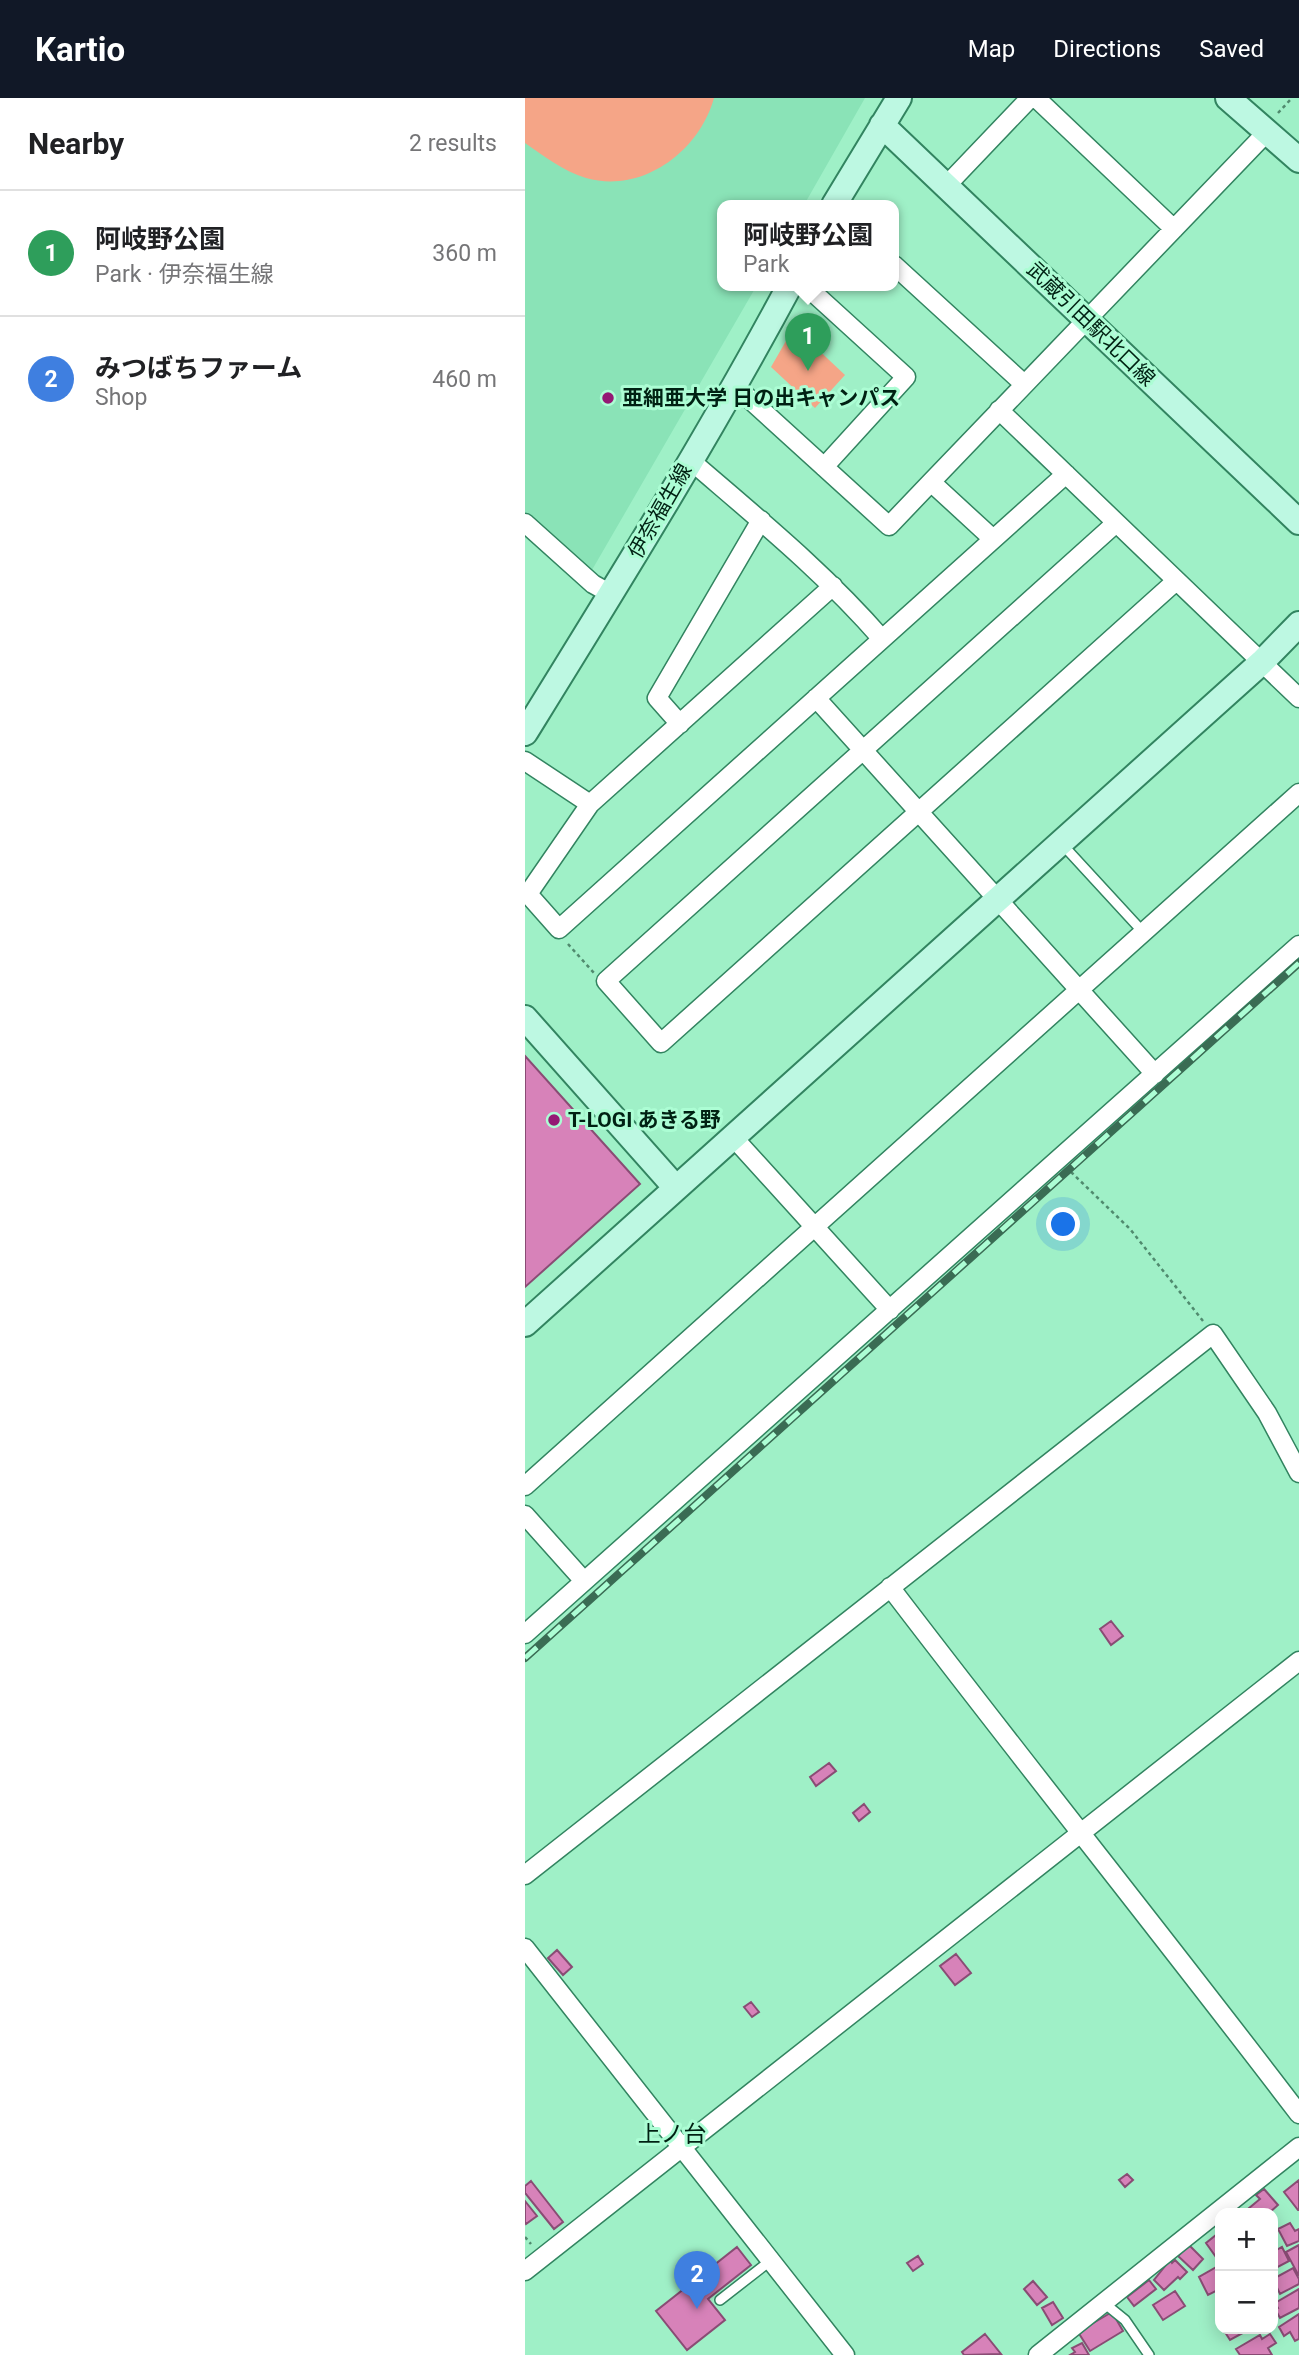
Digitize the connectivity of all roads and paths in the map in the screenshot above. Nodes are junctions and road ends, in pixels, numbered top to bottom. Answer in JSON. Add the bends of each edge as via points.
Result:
{"nodes":[{"id":1,"x":899,"y":98,"type":"edge"},
{"id":2,"x":1030,"y":98,"type":"edge"},
{"id":3,"x":1036,"y":98,"type":"edge"},
{"id":4,"x":1228,"y":98,"type":"edge"},
{"id":5,"x":1292,"y":98,"type":"edge"},
{"id":6,"x":882,"y":125,"type":"junction"},
{"id":7,"x":1270,"y":125,"type":"junction"},
{"id":8,"x":1299,"y":160,"type":"edge"},
{"id":9,"x":946,"y":186,"type":"junction"},
{"id":10,"x":837,"y":200,"type":"edge"},
{"id":11,"x":1174,"y":229,"type":"junction"},
{"id":12,"x":899,"y":270,"type":"edge"},
{"id":13,"x":787,"y":291,"type":"edge"},
{"id":14,"x":813,"y":291,"type":"edge"},
{"id":15,"x":1086,"y":320,"type":"junction"},
{"id":16,"x":1024,"y":384,"type":"junction"},
{"id":17,"x":734,"y":385,"type":"junction"},
{"id":18,"x":999,"y":410,"type":"junction"},
{"id":19,"x":690,"y":460,"type":"junction"},
{"id":20,"x":824,"y":467,"type":"junction"},
{"id":21,"x":1066,"y":474,"type":"junction"},
{"id":22,"x":931,"y":482,"type":"junction"},
{"id":23,"x":761,"y":520,"type":"junction"},
{"id":24,"x":525,"y":523,"type":"edge"},
{"id":25,"x":1116,"y":523,"type":"junction"},
{"id":26,"x":1299,"y":523,"type":"edge"},
{"id":27,"x":993,"y":539,"type":"junction"},
{"id":28,"x":1177,"y":581,"type":"junction"},
{"id":29,"x":833,"y":586,"type":"junction"},
{"id":30,"x":611,"y":594,"type":"junction"},
{"id":31,"x":1299,"y":624,"type":"edge"},
{"id":32,"x":882,"y":639,"type":"junction"},
{"id":33,"x":1262,"y":662,"type":"junction"},
{"id":34,"x":816,"y":698,"type":"junction"},
{"id":35,"x":1299,"y":698,"type":"edge"},
{"id":36,"x":680,"y":723,"type":"junction"},
{"id":37,"x":525,"y":733,"type":"edge"},
{"id":38,"x":863,"y":751,"type":"junction"},
{"id":39,"x":525,"y":761,"type":"edge"},
{"id":40,"x":1299,"y":793,"type":"edge"},
{"id":41,"x":590,"y":804,"type":"junction"},
{"id":42,"x":918,"y":813,"type":"junction"},
{"id":43,"x":1061,"y":843,"type":"junction"},
{"id":44,"x":997,"y":900,"type":"junction"},
{"id":45,"x":559,"y":929,"type":"junction"},
{"id":46,"x":1143,"y":932,"type":"junction"},
{"id":47,"x":1299,"y":945,"type":"edge"},
{"id":48,"x":606,"y":981,"type":"junction"},
{"id":49,"x":1079,"y":990,"type":"junction"},
{"id":50,"x":525,"y":1018,"type":"edge"},
{"id":51,"x":1155,"y":1074,"type":"junction"},
{"id":52,"x":733,"y":1137,"type":"junction"},
{"id":53,"x":1059,"y":1159,"type":"junction"},
{"id":54,"x":676,"y":1188,"type":"junction"},
{"id":55,"x":814,"y":1227,"type":"junction"},
{"id":56,"x":890,"y":1310,"type":"junction"},
{"id":57,"x":525,"y":1324,"type":"edge"},
{"id":58,"x":1213,"y":1334,"type":"junction"},
{"id":59,"x":1299,"y":1473,"type":"edge"},
{"id":60,"x":525,"y":1486,"type":"edge"},
{"id":61,"x":525,"y":1515,"type":"edge"},
{"id":62,"x":585,"y":1581,"type":"junction"},
{"id":63,"x":890,"y":1587,"type":"junction"},
{"id":64,"x":525,"y":1634,"type":"edge"},
{"id":65,"x":1299,"y":1661,"type":"edge"},
{"id":66,"x":1082,"y":1833,"type":"junction"},
{"id":67,"x":525,"y":1875,"type":"edge"},
{"id":68,"x":525,"y":1948,"type":"edge"},
{"id":69,"x":1299,"y":2114,"type":"edge"},
{"id":70,"x":1299,"y":2147,"type":"edge"},
{"id":71,"x":681,"y":2148,"type":"junction"},
{"id":72,"x":770,"y":2261,"type":"junction"},
{"id":73,"x":525,"y":2271,"type":"edge"},
{"id":74,"x":720,"y":2300,"type":"dead end"},
{"id":75,"x":1104,"y":2304,"type":"junction"},
{"id":76,"x":845,"y":2355,"type":"edge"},
{"id":77,"x":1038,"y":2355,"type":"edge"},
{"id":78,"x":1149,"y":2355,"type":"edge"}],
"edges":[{"from":1,"to":6,"type":"street"},
{"from":2,"to":9,"type":"street"},
{"from":3,"to":11,"type":"street"},
{"from":4,"to":7,"type":"street"},
{"from":5,"to":7,"type":"path"},
{"from":6,"to":9,"type":"street","name":"武蔵引田駅北口線"},
{"from":6,"to":10,"type":"street"},
{"from":7,"to":8,"type":"street"},
{"from":7,"to":11,"type":"street"},
{"from":9,"to":15,"type":"street","name":"武蔵引田駅北口線"},
{"from":11,"to":15,"type":"street"},
{"from":12,"to":16,"type":"street"},
{"from":13,"to":17,"type":"street","name":"伊奈福生線"},
{"from":14,"to":20,"type":"street","via":[[906,377]]},
{"from":15,"to":16,"type":"street"},
{"from":15,"to":26,"type":"street","name":"武蔵引田駅北口線"},
{"from":16,"to":18,"type":"street"},
{"from":17,"to":19,"type":"street","name":"伊奈福生線"},
{"from":17,"to":20,"type":"street"},
{"from":18,"to":21,"type":"street"},
{"from":18,"to":22,"type":"street"},
{"from":19,"to":23,"type":"street"},
{"from":19,"to":30,"type":"street","name":"伊奈福生線"},
{"from":20,"to":22,"type":"street","via":[[889,526]]},
{"from":21,"to":25,"type":"street"},
{"from":21,"to":27,"type":"street"},
{"from":22,"to":27,"type":"street"},
{"from":23,"to":29,"type":"street"},
{"from":23,"to":36,"type":"street","via":[[657,698]]},
{"from":24,"to":30,"type":"street","via":[[593,584]]},
{"from":25,"to":28,"type":"street"},
{"from":25,"to":38,"type":"street"},
{"from":27,"to":32,"type":"street"},
{"from":28,"to":33,"type":"street"},
{"from":28,"to":42,"type":"street"},
{"from":29,"to":32,"type":"street"},
{"from":29,"to":36,"type":"street"},
{"from":30,"to":37,"type":"street","name":"伊奈福生線"},
{"from":31,"to":33,"type":"street"},
{"from":32,"to":34,"type":"street"},
{"from":33,"to":35,"type":"street"},
{"from":33,"to":43,"type":"street"},
{"from":34,"to":38,"type":"street"},
{"from":34,"to":45,"type":"street"},
{"from":36,"to":41,"type":"street"},
{"from":38,"to":42,"type":"street"},
{"from":38,"to":48,"type":"street"},
{"from":39,"to":41,"type":"street"},
{"from":40,"to":46,"type":"street"},
{"from":41,"to":45,"type":"street","via":[[528,894]]},
{"from":42,"to":44,"type":"street"},
{"from":42,"to":48,"type":"street","via":[[661,1043]]},
{"from":43,"to":44,"type":"street"},
{"from":43,"to":46,"type":"lane"},
{"from":44,"to":49,"type":"street"},
{"from":44,"to":52,"type":"street"},
{"from":45,"to":48,"type":"path","via":[[598,978]]},
{"from":46,"to":49,"type":"street"},
{"from":47,"to":51,"type":"street"},
{"from":49,"to":51,"type":"street"},
{"from":49,"to":55,"type":"street"},
{"from":50,"to":54,"type":"street"},
{"from":51,"to":53,"type":"street"},
{"from":52,"to":54,"type":"street"},
{"from":52,"to":55,"type":"street"},
{"from":53,"to":56,"type":"street"},
{"from":53,"to":58,"type":"path","via":[[1130,1229]]},
{"from":54,"to":57,"type":"street"},
{"from":55,"to":56,"type":"street"},
{"from":55,"to":60,"type":"street"},
{"from":56,"to":62,"type":"street"},
{"from":58,"to":59,"type":"street","via":[[1267,1413]]},
{"from":58,"to":63,"type":"street"},
{"from":61,"to":62,"type":"street"},
{"from":62,"to":64,"type":"street"},
{"from":63,"to":66,"type":"street"},
{"from":63,"to":67,"type":"street"},
{"from":65,"to":66,"type":"street"},
{"from":66,"to":69,"type":"street"},
{"from":66,"to":71,"type":"street"},
{"from":68,"to":71,"type":"street"},
{"from":70,"to":75,"type":"street"},
{"from":71,"to":72,"type":"street"},
{"from":71,"to":73,"type":"street"},
{"from":72,"to":74,"type":"lane"},
{"from":72,"to":76,"type":"street"},
{"from":75,"to":77,"type":"street"},
{"from":75,"to":78,"type":"lane","via":[[1125,2320]]}]}
